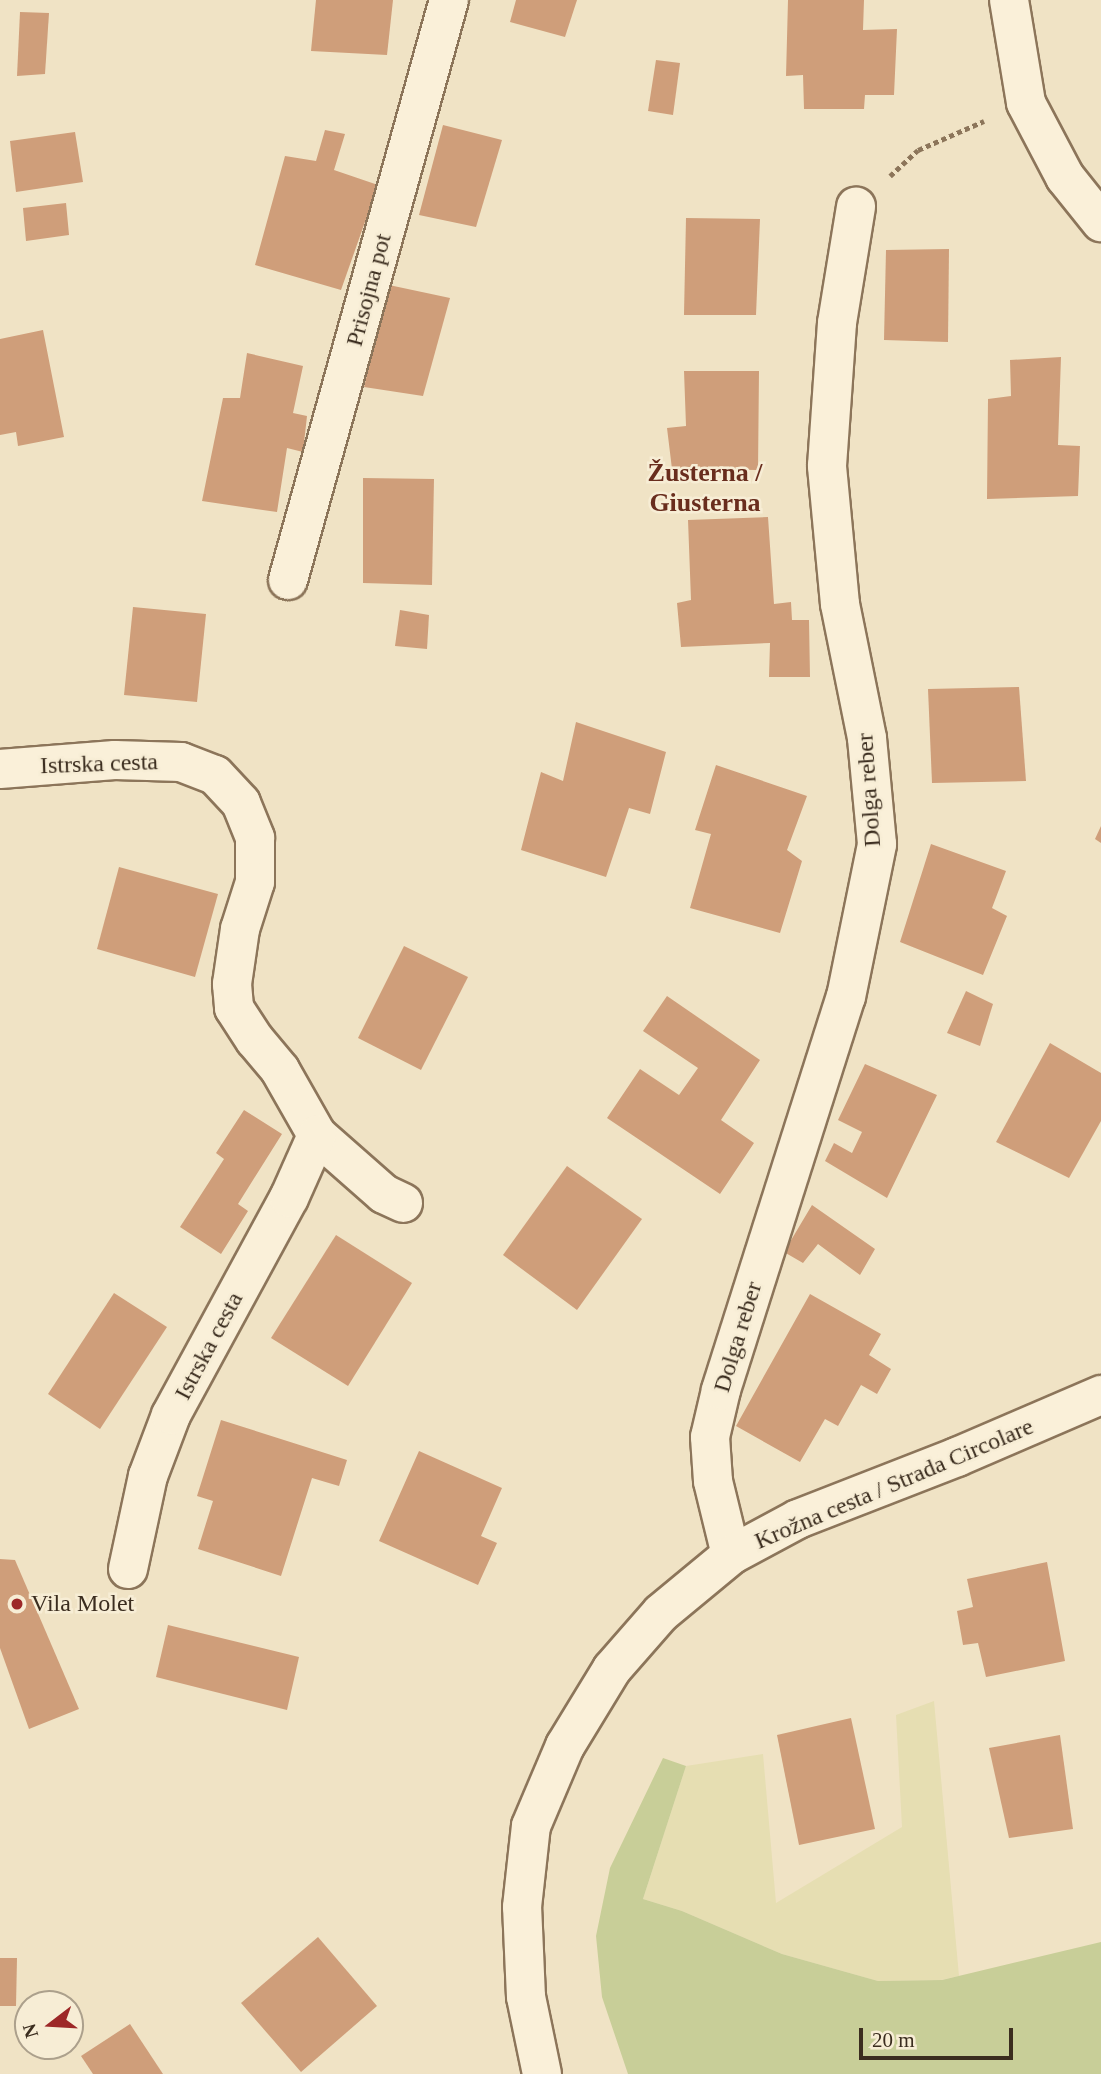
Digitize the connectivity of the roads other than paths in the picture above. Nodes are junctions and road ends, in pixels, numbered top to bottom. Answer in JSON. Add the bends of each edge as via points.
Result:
{"nodes":[{"id":1,"x":449,"y":0,"type":"edge"},
{"id":2,"x":1009,"y":0,"type":"edge"},
{"id":3,"x":856,"y":207,"type":"road end"},
{"id":4,"x":1101,"y":222,"type":"edge"},
{"id":5,"x":288,"y":580,"type":"dead end"},
{"id":6,"x":0,"y":769,"type":"edge"},
{"id":7,"x":317,"y":1135,"type":"junction"},
{"id":8,"x":402,"y":1203,"type":"dead end"},
{"id":9,"x":1101,"y":1395,"type":"edge"},
{"id":10,"x":731,"y":1555,"type":"junction"},
{"id":11,"x":128,"y":1569,"type":"dead end"},
{"id":12,"x":542,"y":2074,"type":"edge"}],
"edges":[{"from":1,"to":5,"type":"street","name":"Prisojna pot"},
{"from":2,"to":4,"type":"street","via":[[1026,103],[1065,177]]},
{"from":3,"to":10,"type":"street","name":"Dolga reber","via":[[837,323],[827,466],[840,604],[867,738],[877,844],[846,997],[710,1437],[713,1482]]},
{"from":6,"to":7,"type":"street","name":"Istrska cesta","via":[[115,760],[181,762],[215,775],[241,803],[256,838],[255,882],[240,929],[232,984],[234,1008],[280,1070]]},
{"from":7,"to":8,"type":"street","name":"Istrska cesta","via":[[384,1194]]},
{"from":7,"to":11,"type":"street","name":"Istrska cesta","via":[[289,1198],[172,1415],[148,1476]]},
{"from":9,"to":10,"type":"street","name":"Krožna cesta / Strada Circolare","via":[[798,1519]]},
{"from":10,"to":12,"type":"street","name":"Krožna cesta / Strada Circolare","via":[[661,1613],[612,1669],[565,1746],[531,1826],[522,1907],[526,1997]]}]}
